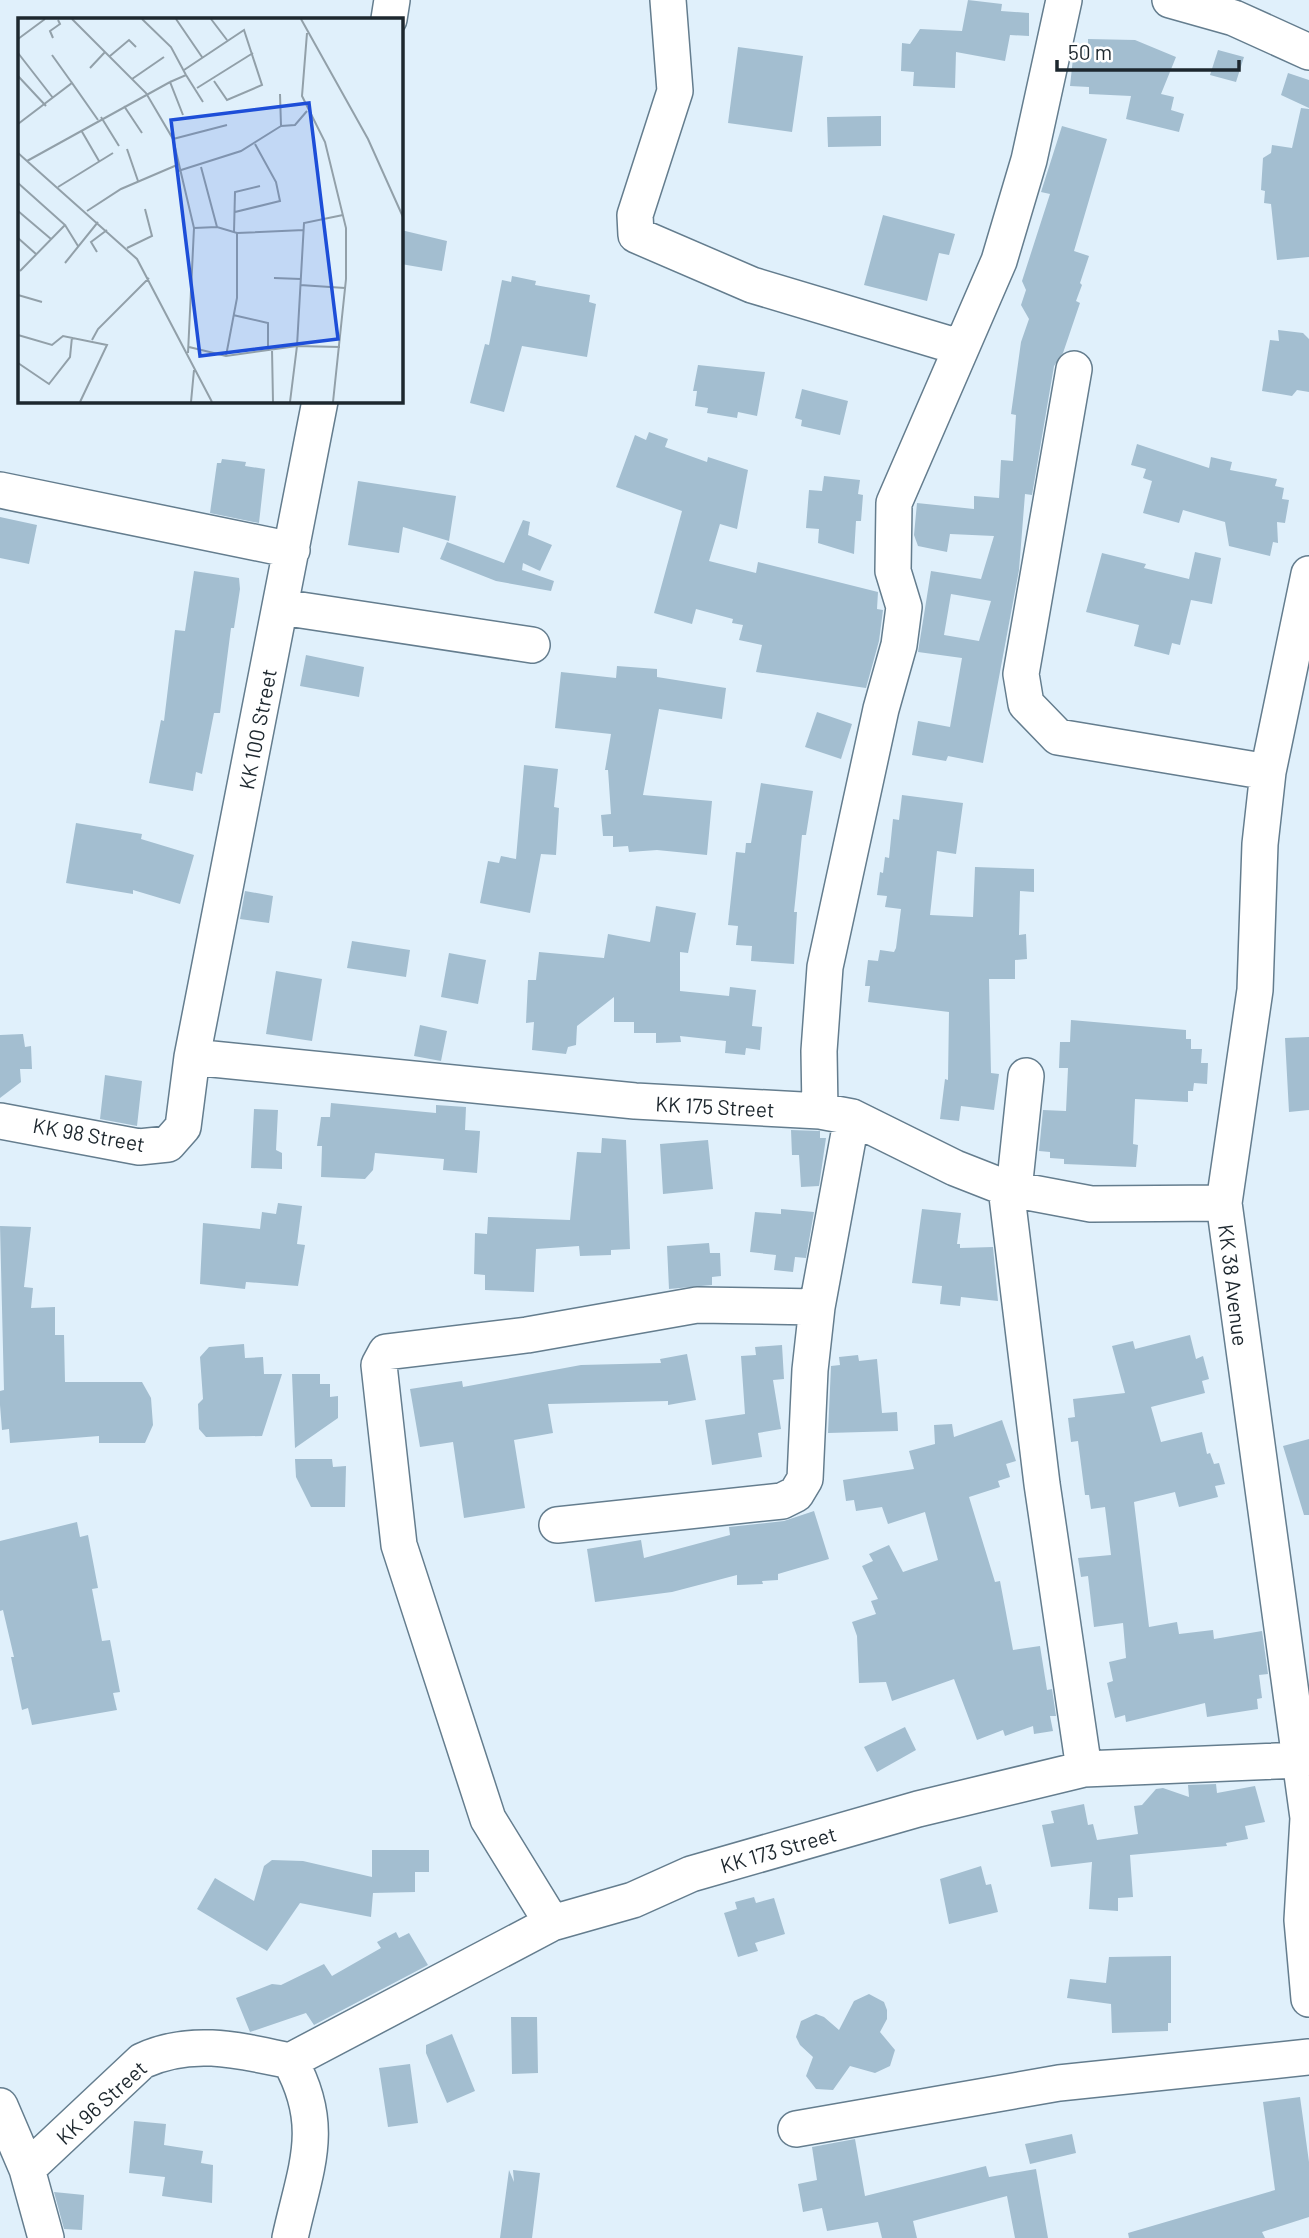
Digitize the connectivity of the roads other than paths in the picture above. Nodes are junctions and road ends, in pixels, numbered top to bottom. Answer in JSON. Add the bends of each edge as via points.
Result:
{"nodes":[{"id":1,"x":392,"y":0,"type":"edge"},
{"id":2,"x":668,"y":0,"type":"edge"},
{"id":3,"x":1064,"y":0,"type":"edge"},
{"id":4,"x":1170,"y":0,"type":"edge"},
{"id":5,"x":388,"y":18,"type":"edge"},
{"id":6,"x":1309,"y":52,"type":"edge"},
{"id":7,"x":960,"y":347,"type":"junction"},
{"id":8,"x":1074,"y":369,"type":"dead end"},
{"id":9,"x":320,"y":402,"type":"edge"},
{"id":10,"x":0,"y":491,"type":"edge"},
{"id":11,"x":292,"y":550,"type":"junction"},
{"id":12,"x":1309,"y":574,"type":"edge"},
{"id":13,"x":281,"y":607,"type":"junction"},
{"id":14,"x":532,"y":645,"type":"dead end"},
{"id":15,"x":1268,"y":772,"type":"junction"},
{"id":16,"x":192,"y":1057,"type":"junction"},
{"id":17,"x":1026,"y":1076,"type":"dead end"},
{"id":18,"x":836,"y":1114,"type":"junction"},
{"id":19,"x":0,"y":1121,"type":"edge"},
{"id":20,"x":1010,"y":1189,"type":"junction"},
{"id":21,"x":1224,"y":1203,"type":"junction"},
{"id":22,"x":817,"y":1307,"type":"junction"},
{"id":23,"x":557,"y":1525,"type":"dead end"},
{"id":24,"x":1301,"y":1760,"type":"junction"},
{"id":25,"x":1084,"y":1769,"type":"junction"},
{"id":26,"x":1309,"y":1818,"type":"edge"},
{"id":27,"x":552,"y":1923,"type":"junction"},
{"id":28,"x":1309,"y":1999,"type":"edge"},
{"id":29,"x":1309,"y":2057,"type":"edge"},
{"id":30,"x":290,"y":2061,"type":"junction"},
{"id":31,"x":0,"y":2106,"type":"edge"},
{"id":32,"x":796,"y":2129,"type":"dead end"},
{"id":33,"x":27,"y":2169,"type":"junction"},
{"id":34,"x":46,"y":2238,"type":"edge"},
{"id":35,"x":290,"y":2238,"type":"edge"}],
"edges":[{"from":1,"to":5,"type":"street"},
{"from":2,"to":7,"type":"street","via":[[675,91],[635,215],[636,235],[752,285]]},
{"from":3,"to":7,"type":"street","via":[[1029,160],[999,261]]},
{"from":4,"to":6,"type":"street","via":[[1234,18]]},
{"from":7,"to":18,"type":"street","via":[[894,503],[892,571],[904,607],[899,645],[827,954],[819,1051]]},
{"from":8,"to":15,"type":"street","via":[[1021,674],[1026,704],[1058,737]]},
{"from":9,"to":11,"type":"street","name":"KK 100 Street"},
{"from":10,"to":11,"type":"street"},
{"from":11,"to":13,"type":"street","name":"KK 100 Street"},
{"from":12,"to":15,"type":"street","name":"KK 38 Avenue"},
{"from":13,"to":14,"type":"street"},
{"from":13,"to":16,"type":"street","name":"KK 100 Street"},
{"from":15,"to":21,"type":"street","name":"KK 38 Avenue","via":[[1260,844],[1255,990]]},
{"from":16,"to":18,"type":"street","name":"KK 175 Street","via":[[635,1101]]},
{"from":16,"to":19,"type":"street","name":"KK 98 Street","via":[[183,1127],[168,1144],[139,1147]]},
{"from":17,"to":20,"type":"street"},
{"from":18,"to":20,"type":"street","name":"KK 175 Street"},
{"from":18,"to":22,"type":"street"},
{"from":20,"to":21,"type":"street","name":"KK 175 Street","via":[[1091,1204]]},
{"from":20,"to":25,"type":"street","via":[[1042,1484]]},
{"from":21,"to":24,"type":"street","name":"KK 38 Avenue"},
{"from":22,"to":23,"type":"street","via":[[805,1479],[796,1493],[782,1501]]},
{"from":22,"to":27,"type":"street","via":[[697,1305],[381,1356],[399,1545],[488,1819]]},
{"from":24,"to":25,"type":"street","name":"KK 173 Street"},
{"from":24,"to":26,"type":"street","name":"KK 38 Avenue"},
{"from":25,"to":27,"type":"street","name":"KK 173 Street","via":[[918,1809],[704,1870],[633,1900]]},
{"from":26,"to":28,"type":"street","name":"KK 38 Avenue","via":[[1302,1920]]},
{"from":27,"to":30,"type":"street","name":"KK 173 Street"},
{"from":29,"to":32,"type":"street","via":[[1059,2083]]},
{"from":30,"to":33,"type":"street","name":"KK 96 Street","via":[[203,2046],[162,2052],[142,2062]]},
{"from":30,"to":35,"type":"street","via":[[305,2087],[311,2113],[310,2147]]},
{"from":31,"to":33,"type":"street"},
{"from":33,"to":34,"type":"street"}]}
